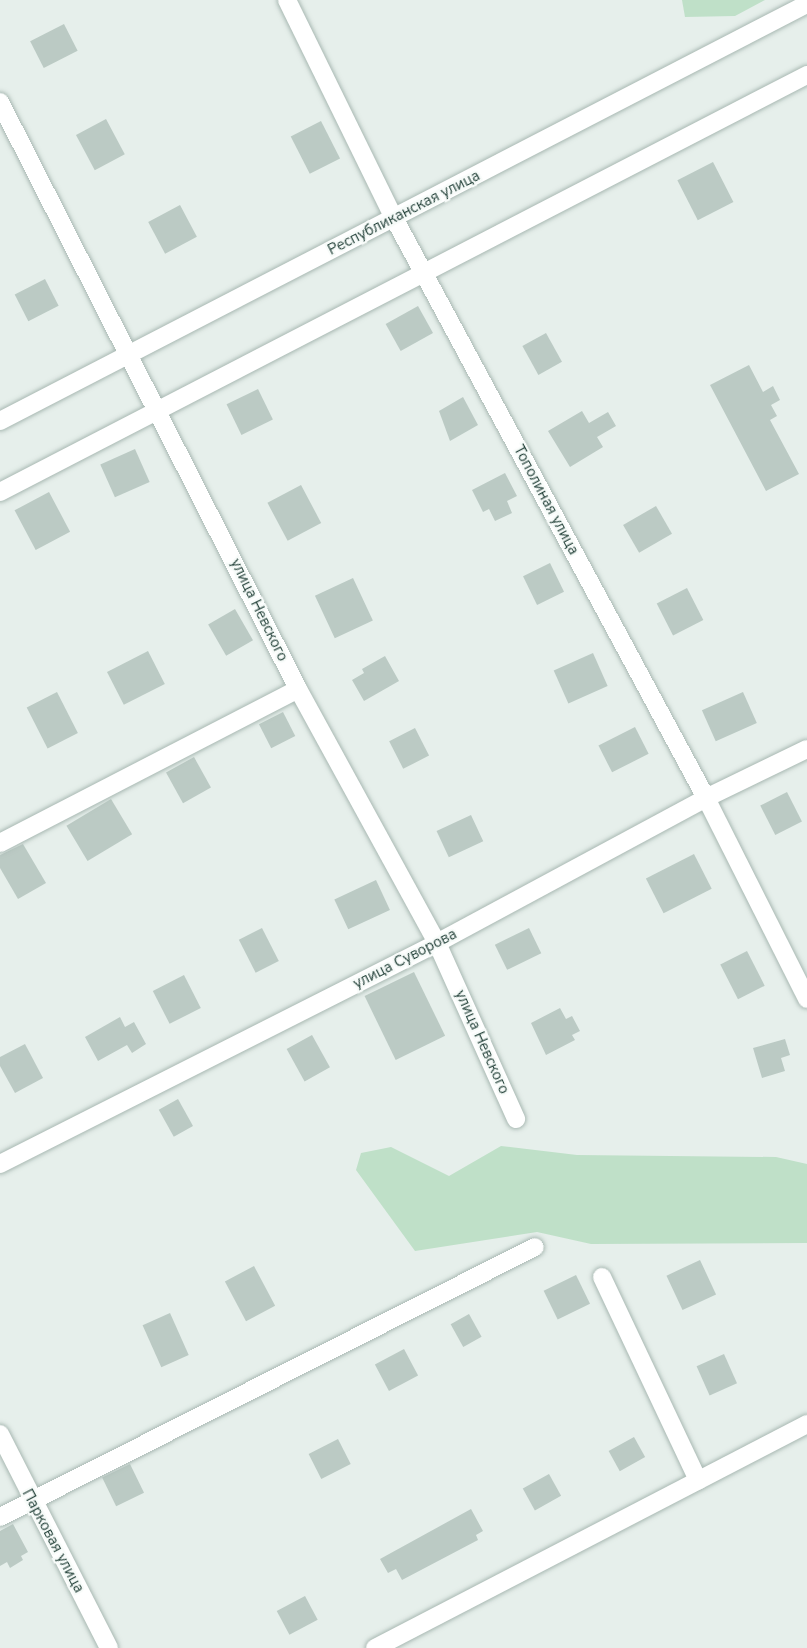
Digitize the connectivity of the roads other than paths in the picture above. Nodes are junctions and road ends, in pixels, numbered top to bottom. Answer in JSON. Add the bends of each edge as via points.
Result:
{"nodes":[{"id":1,"x":287,"y":0,"type":"edge"},
{"id":2,"x":807,"y":3,"type":"edge"},
{"id":3,"x":807,"y":75,"type":"edge"},
{"id":4,"x":0,"y":102,"type":"edge"},
{"id":5,"x":394,"y":218,"type":"junction"},
{"id":6,"x":423,"y":270,"type":"junction"},
{"id":7,"x":131,"y":355,"type":"junction"},
{"id":8,"x":159,"y":409,"type":"junction"},
{"id":9,"x":0,"y":422,"type":"edge"},
{"id":10,"x":0,"y":492,"type":"edge"},
{"id":11,"x":298,"y":689,"type":"junction"},
{"id":12,"x":807,"y":749,"type":"edge"},
{"id":13,"x":706,"y":798,"type":"junction"},
{"id":14,"x":0,"y":843,"type":"edge"},
{"id":15,"x":437,"y":943,"type":"junction"},
{"id":16,"x":807,"y":999,"type":"edge"},
{"id":17,"x":516,"y":1119,"type":"dead end"},
{"id":18,"x":0,"y":1164,"type":"edge"},
{"id":19,"x":534,"y":1247,"type":"dead end"},
{"id":20,"x":602,"y":1277,"type":"dead end"},
{"id":21,"x":807,"y":1424,"type":"edge"},
{"id":22,"x":0,"y":1434,"type":"edge"},
{"id":23,"x":698,"y":1480,"type":"junction"},
{"id":24,"x":32,"y":1501,"type":"junction"},
{"id":25,"x":0,"y":1517,"type":"edge"},
{"id":26,"x":109,"y":1648,"type":"edge"},
{"id":27,"x":375,"y":1648,"type":"edge"}],
"edges":[{"from":1,"to":5,"type":"street","name":"Тополиная улица"},
{"from":2,"to":5,"type":"street","name":"Республиканская улица"},
{"from":3,"to":6,"type":"street"},
{"from":4,"to":7,"type":"street","name":"улица Невского"},
{"from":5,"to":6,"type":"street","name":"Тополиная улица"},
{"from":5,"to":7,"type":"street","name":"Республиканская улица"},
{"from":6,"to":8,"type":"street"},
{"from":6,"to":13,"type":"street","name":"Тополиная улица"},
{"from":7,"to":8,"type":"street","name":"улица Невского"},
{"from":7,"to":9,"type":"street","name":"Республиканская улица"},
{"from":8,"to":10,"type":"street"},
{"from":8,"to":11,"type":"street","name":"улица Невского"},
{"from":11,"to":14,"type":"street"},
{"from":11,"to":15,"type":"street","name":"улица Невского"},
{"from":12,"to":13,"type":"street","name":"улица Суворова"},
{"from":13,"to":15,"type":"street","name":"улица Суворова"},
{"from":13,"to":16,"type":"street","name":"Тополиная улица"},
{"from":15,"to":17,"type":"street","name":"улица Невского"},
{"from":15,"to":18,"type":"street","name":"улица Суворова"},
{"from":19,"to":24,"type":"street"},
{"from":20,"to":23,"type":"street"},
{"from":21,"to":23,"type":"street"},
{"from":22,"to":24,"type":"street","name":"Парковая улица"},
{"from":23,"to":27,"type":"street"},
{"from":24,"to":25,"type":"street"},
{"from":24,"to":26,"type":"street","name":"Парковая улица"}]}
